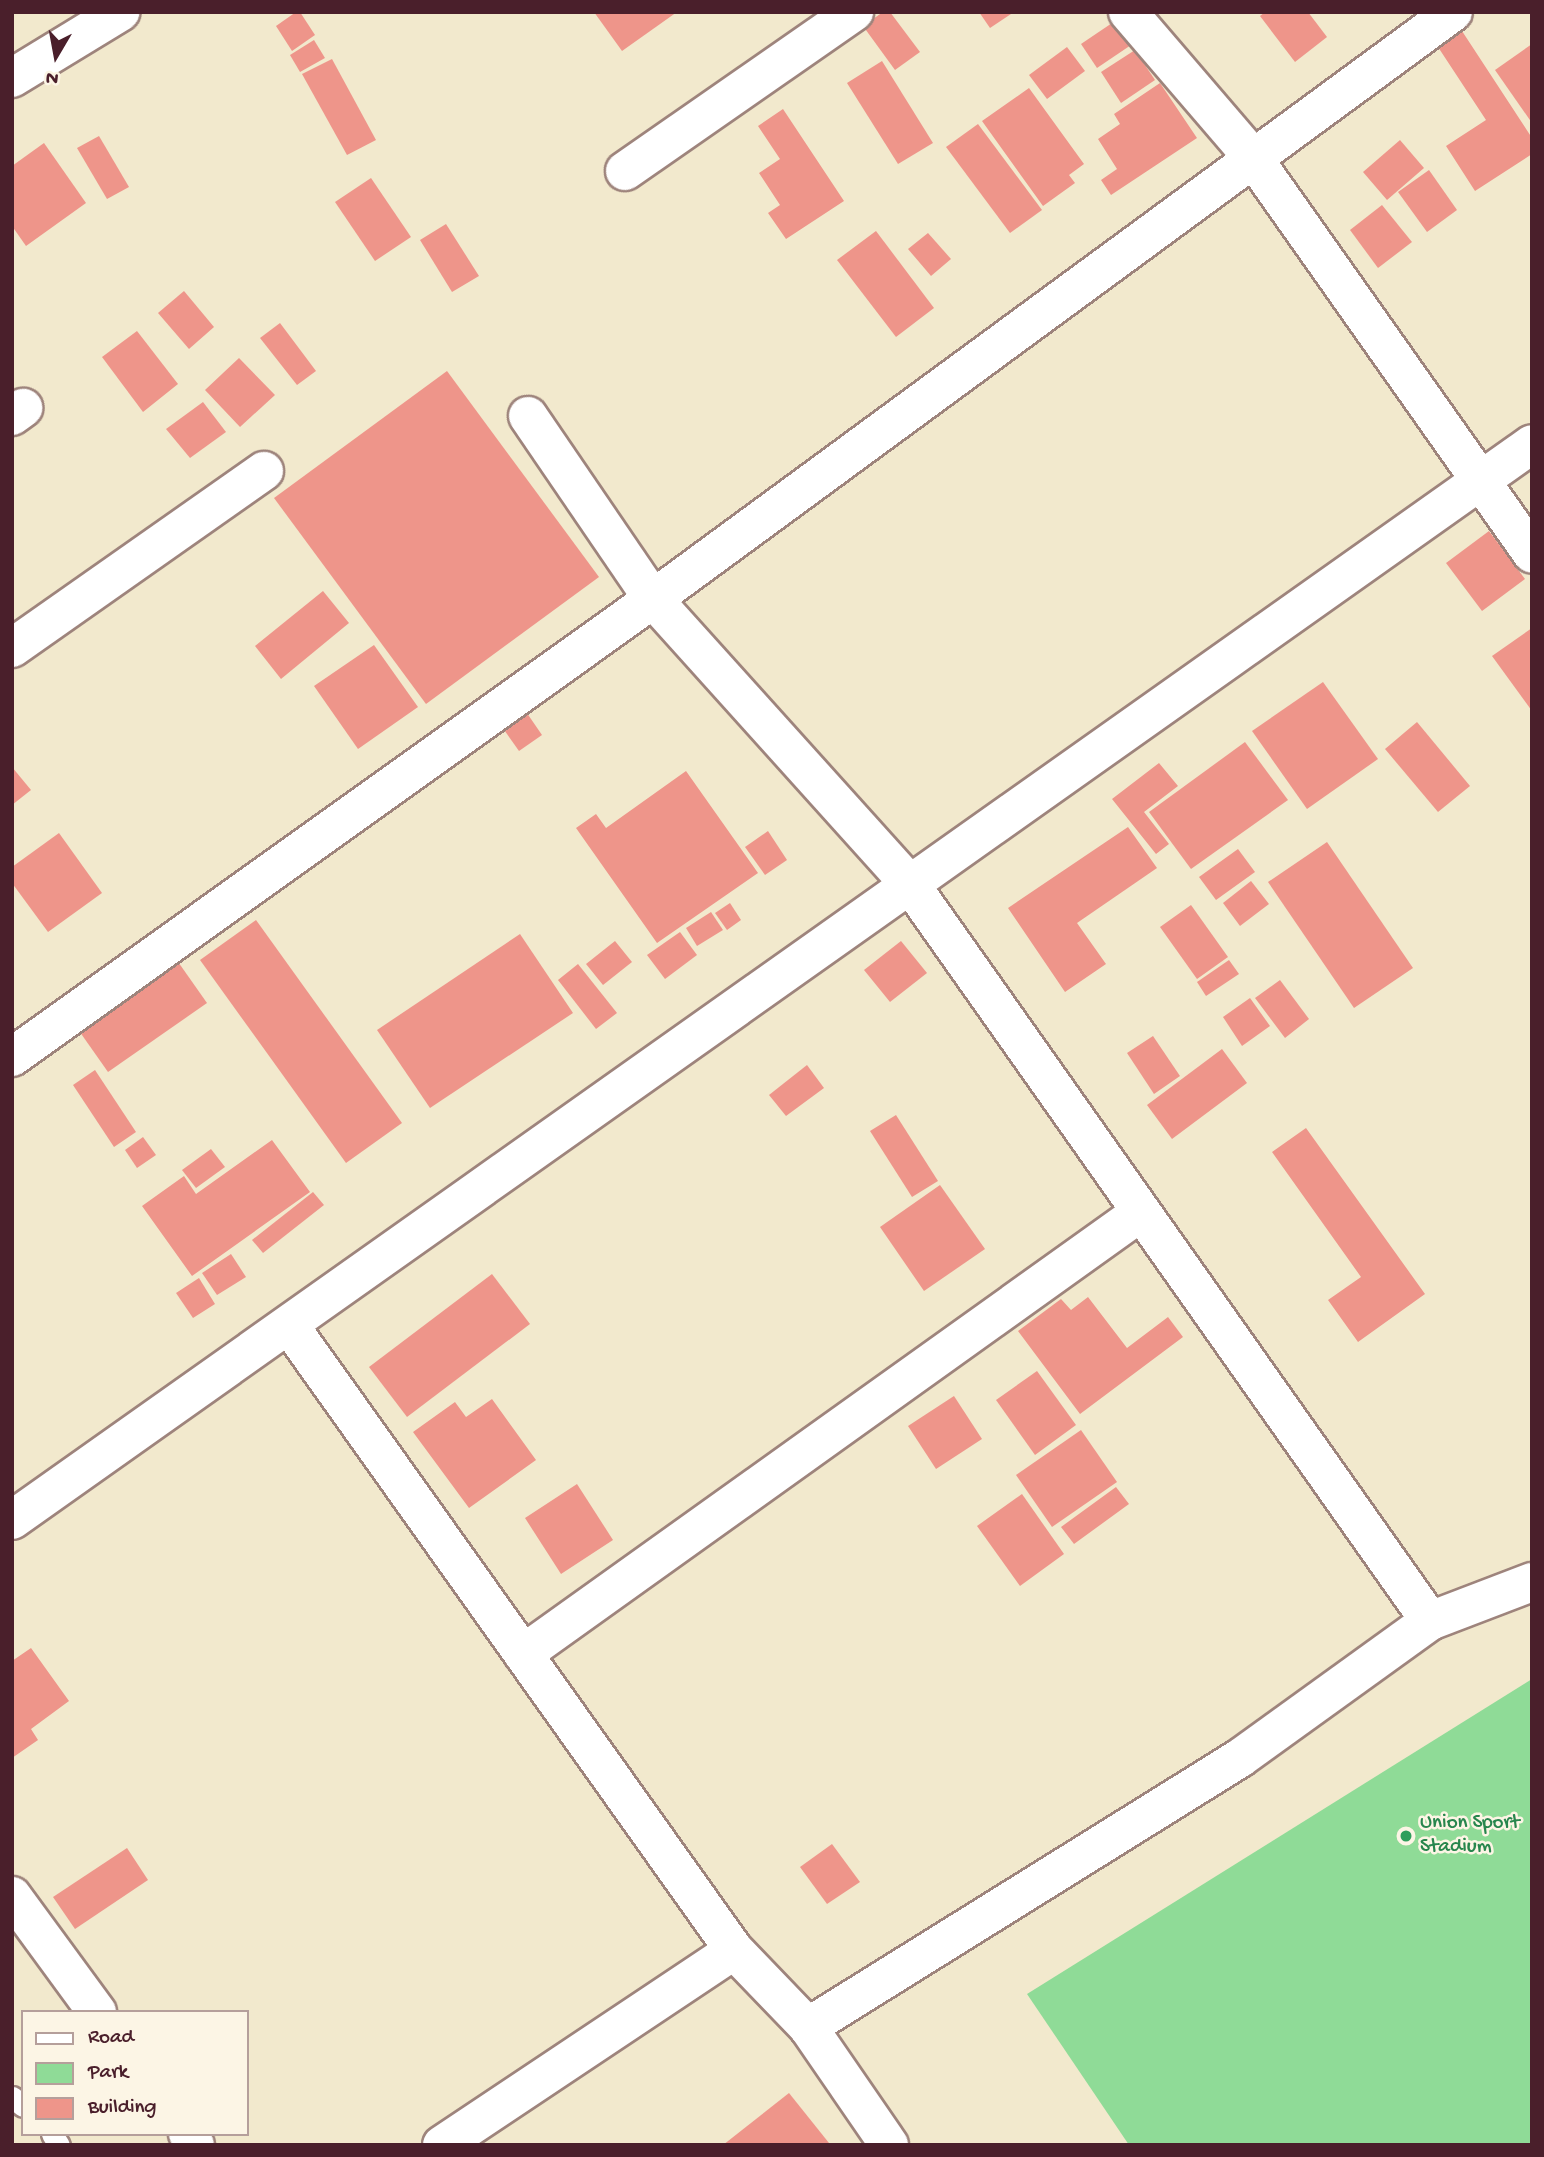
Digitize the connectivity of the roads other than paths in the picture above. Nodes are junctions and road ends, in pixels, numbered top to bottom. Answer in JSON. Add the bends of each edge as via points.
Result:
{"nodes":[{"id":1,"x":120,"y":12,"type":"edge"},
{"id":2,"x":854,"y":12,"type":"edge"},
{"id":3,"x":1128,"y":12,"type":"edge"},
{"id":4,"x":1453,"y":12,"type":"edge"},
{"id":5,"x":12,"y":78,"type":"edge"},
{"id":6,"x":1253,"y":158,"type":"junction"},
{"id":7,"x":625,"y":171,"type":"dead end"},
{"id":8,"x":528,"y":416,"type":"dead end"},
{"id":9,"x":1532,"y":444,"type":"edge"},
{"id":10,"x":264,"y":471,"type":"dead end"},
{"id":11,"x":1480,"y":481,"type":"junction"},
{"id":12,"x":1532,"y":554,"type":"edge"},
{"id":13,"x":653,"y":599,"type":"junction"},
{"id":14,"x":12,"y":648,"type":"edge"},
{"id":15,"x":910,"y":884,"type":"junction"},
{"id":16,"x":12,"y":1057,"type":"edge"},
{"id":17,"x":1141,"y":1212,"type":"junction"},
{"id":18,"x":289,"y":1325,"type":"junction"},
{"id":19,"x":12,"y":1520,"type":"edge"},
{"id":20,"x":1532,"y":1582,"type":"edge"},
{"id":21,"x":1430,"y":1621,"type":"junction"},
{"id":22,"x":523,"y":1654,"type":"junction"},
{"id":23,"x":12,"y":1896,"type":"edge"},
{"id":24,"x":734,"y":1950,"type":"junction"},
{"id":25,"x":96,"y":2010,"type":"edge"},
{"id":26,"x":807,"y":2027,"type":"junction"},
{"id":27,"x":442,"y":2145,"type":"edge"},
{"id":28,"x":889,"y":2145,"type":"edge"}],
"edges":[{"from":1,"to":5,"type":"street"},
{"from":2,"to":7,"type":"street"},
{"from":3,"to":6,"type":"street"},
{"from":4,"to":6,"type":"street"},
{"from":6,"to":11,"type":"street"},
{"from":6,"to":13,"type":"street"},
{"from":8,"to":13,"type":"street"},
{"from":9,"to":11,"type":"street"},
{"from":10,"to":14,"type":"street"},
{"from":11,"to":12,"type":"street"},
{"from":11,"to":15,"type":"street"},
{"from":13,"to":15,"type":"street"},
{"from":13,"to":16,"type":"street"},
{"from":15,"to":17,"type":"street"},
{"from":15,"to":18,"type":"street"},
{"from":17,"to":21,"type":"street"},
{"from":17,"to":22,"type":"street"},
{"from":18,"to":19,"type":"street"},
{"from":18,"to":22,"type":"street"},
{"from":20,"to":21,"type":"street"},
{"from":21,"to":26,"type":"street","via":[[1240,1758]]},
{"from":22,"to":24,"type":"street"},
{"from":23,"to":25,"type":"street"},
{"from":24,"to":26,"type":"street"},
{"from":24,"to":27,"type":"street"},
{"from":26,"to":28,"type":"street"}]}
